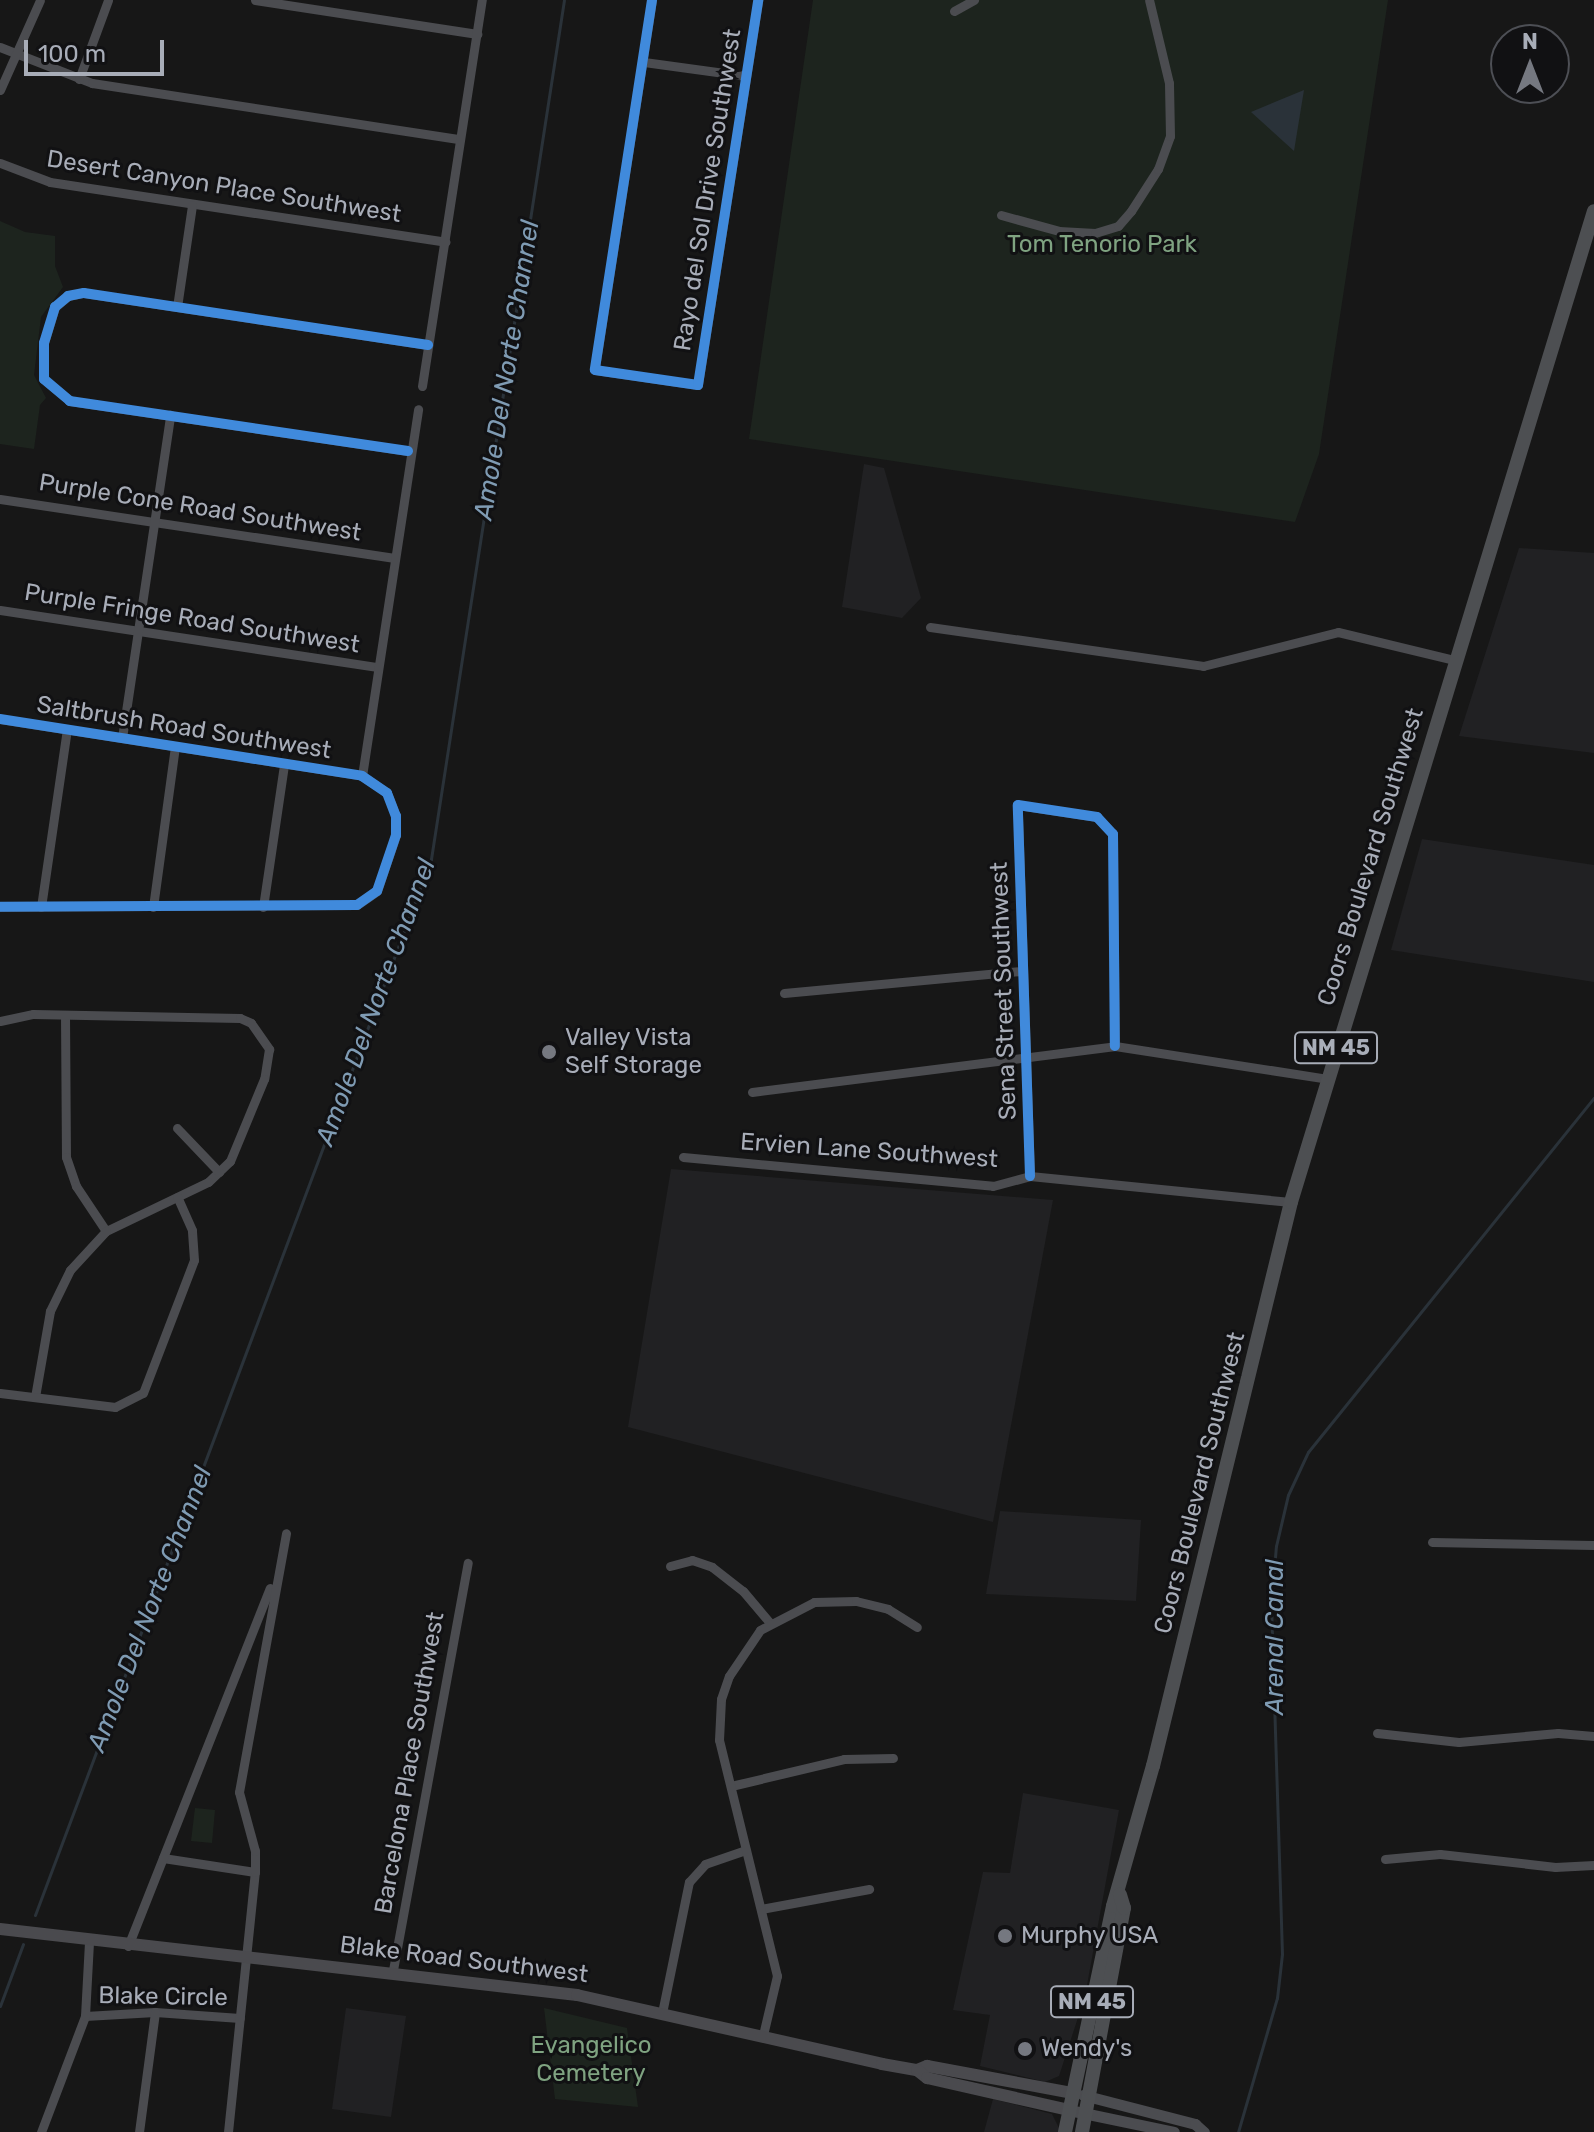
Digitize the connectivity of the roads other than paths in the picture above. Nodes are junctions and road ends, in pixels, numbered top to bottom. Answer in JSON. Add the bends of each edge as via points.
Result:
{"nodes":[{"id":1,"x":40,"y":0,"type":"edge"},
{"id":2,"x":108,"y":0,"type":"edge"},
{"id":3,"x":255,"y":0,"type":"edge"},
{"id":4,"x":482,"y":0,"type":"edge"},
{"id":5,"x":652,"y":0,"type":"edge"},
{"id":6,"x":758,"y":0,"type":"edge"},
{"id":7,"x":974,"y":0,"type":"edge"},
{"id":8,"x":1149,"y":0,"type":"edge"},
{"id":9,"x":954,"y":11,"type":"dead end"},
{"id":10,"x":477,"y":34,"type":"junction"},
{"id":11,"x":0,"y":47,"type":"edge"},
{"id":12,"x":16,"y":54,"type":"junction"},
{"id":13,"x":644,"y":62,"type":"junction"},
{"id":14,"x":746,"y":76,"type":"junction"},
{"id":15,"x":79,"y":79,"type":"junction"},
{"id":16,"x":0,"y":90,"type":"edge"},
{"id":17,"x":460,"y":139,"type":"junction"},
{"id":18,"x":0,"y":163,"type":"edge"},
{"id":19,"x":192,"y":205,"type":"junction"},
{"id":20,"x":1594,"y":211,"type":"edge"},
{"id":21,"x":1001,"y":215,"type":"dead end"},
{"id":22,"x":445,"y":242,"type":"junction"},
{"id":23,"x":177,"y":307,"type":"junction"},
{"id":24,"x":428,"y":345,"type":"junction"},
{"id":25,"x":422,"y":386,"type":"dead end"},
{"id":26,"x":418,"y":409,"type":"dead end"},
{"id":27,"x":170,"y":415,"type":"junction"},
{"id":28,"x":408,"y":451,"type":"junction"},
{"id":29,"x":0,"y":499,"type":"edge"},
{"id":30,"x":155,"y":522,"type":"junction"},
{"id":31,"x":395,"y":558,"type":"junction"},
{"id":32,"x":0,"y":610,"type":"edge"},
{"id":33,"x":930,"y":627,"type":"dead end"},
{"id":34,"x":137,"y":630,"type":"junction"},
{"id":35,"x":1455,"y":660,"type":"junction"},
{"id":36,"x":378,"y":667,"type":"junction"},
{"id":37,"x":0,"y":719,"type":"edge"},
{"id":38,"x":67,"y":729,"type":"junction"},
{"id":39,"x":122,"y":738,"type":"junction"},
{"id":40,"x":175,"y":747,"type":"junction"},
{"id":41,"x":284,"y":764,"type":"junction"},
{"id":42,"x":362,"y":776,"type":"junction"},
{"id":43,"x":0,"y":907,"type":"edge"},
{"id":44,"x":41,"y":907,"type":"junction"},
{"id":45,"x":153,"y":907,"type":"junction"},
{"id":46,"x":263,"y":907,"type":"junction"},
{"id":47,"x":1021,"y":971,"type":"junction"},
{"id":48,"x":784,"y":993,"type":"dead end"},
{"id":49,"x":65,"y":1015,"type":"junction"},
{"id":50,"x":0,"y":1021,"type":"edge"},
{"id":51,"x":1115,"y":1046,"type":"junction"},
{"id":52,"x":1027,"y":1058,"type":"junction"},
{"id":53,"x":1327,"y":1079,"type":"junction"},
{"id":54,"x":752,"y":1092,"type":"dead end"},
{"id":55,"x":177,"y":1128,"type":"dead end"},
{"id":56,"x":683,"y":1157,"type":"dead end"},
{"id":57,"x":219,"y":1172,"type":"junction"},
{"id":58,"x":1030,"y":1176,"type":"junction"},
{"id":59,"x":177,"y":1197,"type":"junction"},
{"id":60,"x":1291,"y":1202,"type":"junction"},
{"id":61,"x":106,"y":1231,"type":"junction"},
{"id":62,"x":0,"y":1393,"type":"edge"},
{"id":63,"x":35,"y":1397,"type":"junction"},
{"id":64,"x":286,"y":1533,"type":"dead end"},
{"id":65,"x":1432,"y":1542,"type":"dead end"},
{"id":66,"x":1594,"y":1545,"type":"edge"},
{"id":67,"x":468,"y":1563,"type":"dead end"},
{"id":68,"x":670,"y":1566,"type":"dead end"},
{"id":69,"x":273,"y":1582,"type":"junction"},
{"id":70,"x":770,"y":1623,"type":"junction"},
{"id":71,"x":917,"y":1627,"type":"dead end"},
{"id":72,"x":1377,"y":1733,"type":"dead end"},
{"id":73,"x":1594,"y":1736,"type":"edge"},
{"id":74,"x":893,"y":1758,"type":"dead end"},
{"id":75,"x":731,"y":1786,"type":"junction"},
{"id":76,"x":746,"y":1850,"type":"junction"},
{"id":77,"x":163,"y":1858,"type":"junction"},
{"id":78,"x":1385,"y":1859,"type":"dead end"},
{"id":79,"x":1594,"y":1865,"type":"edge"},
{"id":80,"x":255,"y":1872,"type":"junction"},
{"id":81,"x":869,"y":1889,"type":"dead end"},
{"id":82,"x":1120,"y":1895,"type":"junction"},
{"id":83,"x":761,"y":1909,"type":"junction"},
{"id":84,"x":6,"y":1930,"type":"edge"},
{"id":85,"x":89,"y":1941,"type":"junction"},
{"id":86,"x":128,"y":1946,"type":"junction"},
{"id":87,"x":245,"y":1960,"type":"junction"},
{"id":88,"x":393,"y":1970,"type":"junction"},
{"id":89,"x":155,"y":2012,"type":"junction"},
{"id":90,"x":662,"y":2013,"type":"junction"},
{"id":91,"x":85,"y":2016,"type":"junction"},
{"id":92,"x":240,"y":2018,"type":"junction"},
{"id":93,"x":763,"y":2035,"type":"junction"},
{"id":94,"x":917,"y":2070,"type":"junction"},
{"id":95,"x":1072,"y":2093,"type":"junction"},
{"id":96,"x":1089,"y":2097,"type":"junction"},
{"id":97,"x":1069,"y":2110,"type":"junction"},
{"id":98,"x":1085,"y":2113,"type":"junction"},
{"id":99,"x":41,"y":2132,"type":"edge"},
{"id":100,"x":139,"y":2132,"type":"edge"},
{"id":101,"x":228,"y":2132,"type":"edge"},
{"id":102,"x":1065,"y":2132,"type":"edge"},
{"id":103,"x":1082,"y":2132,"type":"edge"},
{"id":104,"x":1174,"y":2132,"type":"edge"},
{"id":105,"x":1204,"y":2132,"type":"edge"}],
"edges":[{"from":1,"to":12,"type":"street"},
{"from":2,"to":15,"type":"street"},
{"from":3,"to":10,"type":"street"},
{"from":4,"to":10,"type":"street"},
{"from":5,"to":13,"type":"street"},
{"from":6,"to":14,"type":"street","name":"Rayo del Sol Drive Southwest"},
{"from":7,"to":9,"type":"street"},
{"from":8,"to":21,"type":"street","via":[[1169,83],[1170,136],[1158,169],[1131,211],[1118,226],[1095,233],[1059,231]]},
{"from":10,"to":17,"type":"street"},
{"from":11,"to":12,"type":"street"},
{"from":12,"to":15,"type":"street"},
{"from":12,"to":16,"type":"street"},
{"from":13,"to":14,"type":"street"},
{"from":13,"to":14,"type":"street","name":"Rayo del Sol Drive Southwest","via":[[595,370],[698,385]]},
{"from":15,"to":17,"type":"street"},
{"from":17,"to":22,"type":"street"},
{"from":18,"to":19,"type":"street","name":"Desert Canyon Place Southwest","via":[[50,182]]},
{"from":19,"to":22,"type":"street","name":"Desert Canyon Place Southwest"},
{"from":19,"to":23,"type":"street"},
{"from":20,"to":35,"type":"main road","name":"Coors Boulevard Southwest","number":"NM 45"},
{"from":22,"to":24,"type":"street"},
{"from":23,"to":24,"type":"street"},
{"from":23,"to":27,"type":"street","via":[[77,293],[55,307],[44,343],[44,379],[60,398]]},
{"from":24,"to":25,"type":"street"},
{"from":26,"to":28,"type":"street"},
{"from":27,"to":28,"type":"street"},
{"from":27,"to":30,"type":"street"},
{"from":28,"to":31,"type":"street"},
{"from":29,"to":30,"type":"street","name":"Purple Cone Road Southwest"},
{"from":30,"to":31,"type":"street","name":"Purple Cone Road Southwest"},
{"from":30,"to":34,"type":"street"},
{"from":31,"to":36,"type":"street"},
{"from":32,"to":34,"type":"street","name":"Purple Fringe Road Southwest"},
{"from":33,"to":35,"type":"street","via":[[1203,666],[1338,632]]},
{"from":34,"to":36,"type":"street","name":"Purple Fringe Road Southwest"},
{"from":34,"to":39,"type":"street"},
{"from":35,"to":53,"type":"main road","name":"Coors Boulevard Southwest","number":"NM 45"},
{"from":36,"to":42,"type":"street"},
{"from":37,"to":38,"type":"street","name":"Saltbrush Road Southwest"},
{"from":38,"to":39,"type":"street","name":"Saltbrush Road Southwest"},
{"from":38,"to":44,"type":"street"},
{"from":39,"to":40,"type":"street","name":"Saltbrush Road Southwest"},
{"from":40,"to":41,"type":"street","name":"Saltbrush Road Southwest"},
{"from":40,"to":45,"type":"street"},
{"from":41,"to":42,"type":"street","name":"Saltbrush Road Southwest"},
{"from":41,"to":46,"type":"street"},
{"from":42,"to":46,"type":"street","via":[[387,793],[396,816],[396,835],[371,898],[351,906]]},
{"from":43,"to":44,"type":"street"},
{"from":44,"to":45,"type":"street"},
{"from":45,"to":46,"type":"street"},
{"from":47,"to":48,"type":"street"},
{"from":47,"to":51,"type":"street","name":"Sena Street Southwest","via":[[1018,805],[1097,817],[1113,834]]},
{"from":47,"to":52,"type":"street","name":"Sena Street Southwest"},
{"from":49,"to":50,"type":"street"},
{"from":49,"to":57,"type":"street","via":[[230,1017],[251,1023],[269,1049],[264,1079],[235,1153]]},
{"from":49,"to":61,"type":"street","via":[[66,1157],[76,1186]]},
{"from":51,"to":52,"type":"street"},
{"from":51,"to":53,"type":"street"},
{"from":52,"to":54,"type":"street"},
{"from":52,"to":58,"type":"street","name":"Sena Street Southwest"},
{"from":53,"to":60,"type":"main road","name":"Coors Boulevard Southwest","number":"NM 45"},
{"from":55,"to":57,"type":"street"},
{"from":56,"to":58,"type":"street","name":"Ervien Lane Southwest","via":[[993,1186]]},
{"from":57,"to":59,"type":"street"},
{"from":58,"to":60,"type":"street","name":"Ervien Lane Southwest"},
{"from":59,"to":61,"type":"street"},
{"from":59,"to":63,"type":"street","via":[[192,1230],[191,1276],[152,1379],[130,1403],[115,1407]]},
{"from":60,"to":82,"type":"main road","name":"Coors Boulevard Southwest","number":"NM 45"},
{"from":61,"to":63,"type":"street","via":[[70,1270],[55,1297]]},
{"from":62,"to":63,"type":"street"},
{"from":64,"to":69,"type":"street"},
{"from":65,"to":66,"type":"street"},
{"from":67,"to":88,"type":"street","name":"Barcelona Place Southwest"},
{"from":68,"to":70,"type":"street","via":[[692,1560],[712,1567],[736,1584]]},
{"from":69,"to":77,"type":"street","via":[[257,1611]]},
{"from":69,"to":80,"type":"street","name":"Blake Circle","via":[[239,1792],[255,1851]]},
{"from":70,"to":71,"type":"street","via":[[795,1608],[833,1600],[888,1609]]},
{"from":70,"to":75,"type":"street","via":[[742,1652],[721,1699],[719,1740]]},
{"from":72,"to":73,"type":"street","via":[[1459,1742],[1558,1733]]},
{"from":74,"to":75,"type":"street","via":[[844,1759]]},
{"from":75,"to":76,"type":"street"},
{"from":76,"to":83,"type":"street"},
{"from":76,"to":90,"type":"street","via":[[705,1864],[689,1882]]},
{"from":77,"to":80,"type":"street"},
{"from":77,"to":86,"type":"street"},
{"from":78,"to":79,"type":"street","via":[[1440,1854],[1555,1867]]},
{"from":80,"to":87,"type":"street","name":"Blake Circle"},
{"from":81,"to":83,"type":"street"},
{"from":82,"to":95,"type":"main road","name":"Coors Boulevard Southwest","number":"NM 45"},
{"from":82,"to":96,"type":"main road","name":"Coors Boulevard Southwest","via":[[1124,1908]]},
{"from":83,"to":93,"type":"street","via":[[777,1976]]},
{"from":84,"to":85,"type":"main road","name":"Blake Road Southwest"},
{"from":85,"to":86,"type":"main road","name":"Blake Road Southwest"},
{"from":85,"to":91,"type":"street","name":"Blake Circle"},
{"from":86,"to":87,"type":"main road","name":"Blake Road Southwest"},
{"from":87,"to":88,"type":"main road","name":"Blake Road Southwest"},
{"from":87,"to":92,"type":"street","name":"Blake Circle"},
{"from":88,"to":90,"type":"main road","name":"Blake Road Southwest","via":[[577,1995]]},
{"from":89,"to":91,"type":"street","name":"Blake Circle"},
{"from":89,"to":92,"type":"street","name":"Blake Circle"},
{"from":89,"to":100,"type":"street"},
{"from":90,"to":93,"type":"main road","name":"Blake Road Southwest"},
{"from":91,"to":99,"type":"street","name":"Blake Circle"},
{"from":92,"to":101,"type":"street","name":"Blake Circle"},
{"from":93,"to":94,"type":"main road","name":"Blake Road Southwest"},
{"from":94,"to":95,"type":"main road","name":"Blake Road Southwest","via":[[927,2066]]},
{"from":94,"to":97,"type":"main road","name":"Blake Road Southwest","via":[[927,2078]]},
{"from":95,"to":96,"type":"street","name":"Blake Road Southwest"},
{"from":95,"to":97,"type":"main road","name":"Coors Boulevard Southwest","number":"NM 45"},
{"from":96,"to":98,"type":"main road","name":"Coors Boulevard Southwest"},
{"from":96,"to":105,"type":"street","name":"Blake Road Southwest","via":[[1195,2124]]},
{"from":97,"to":98,"type":"street","name":"Blake Road Southwest"},
{"from":97,"to":102,"type":"main road","name":"Coors Boulevard Southwest","number":"NM 45"},
{"from":98,"to":103,"type":"main road","name":"Coors Boulevard Southwest"},
{"from":98,"to":104,"type":"street","name":"Blake Road Southwest"}]}
